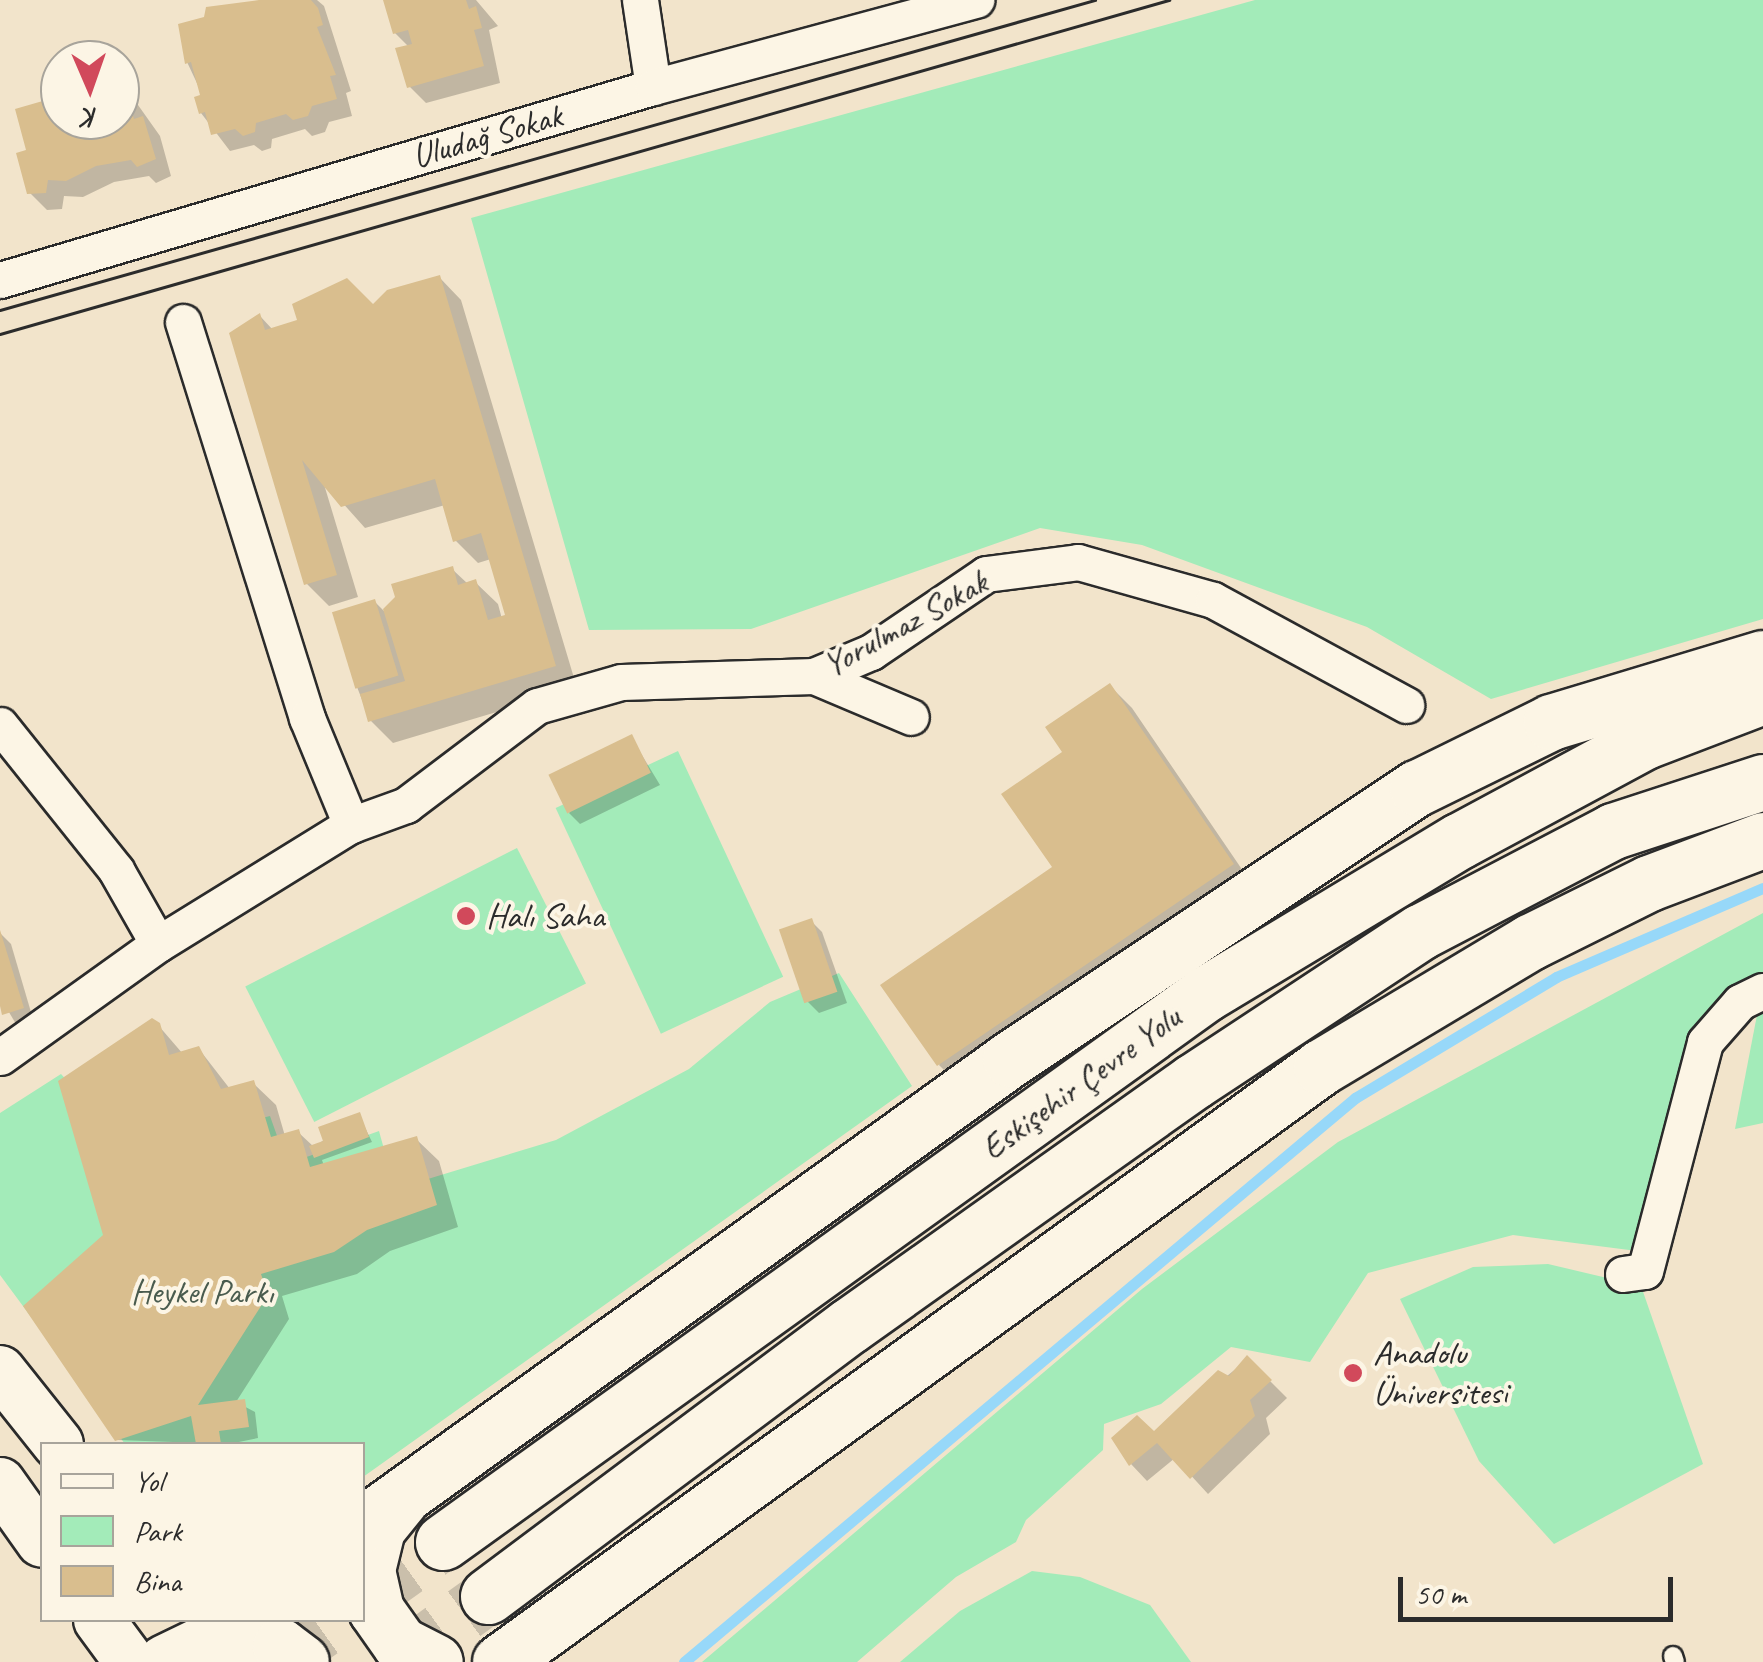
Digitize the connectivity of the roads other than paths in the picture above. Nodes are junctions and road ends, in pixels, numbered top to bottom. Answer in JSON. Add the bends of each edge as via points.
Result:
{"nodes":[{"id":1,"x":640,"y":0,"type":"edge"},
{"id":2,"x":976,"y":0,"type":"edge"},
{"id":3,"x":653,"y":87,"type":"junction"},
{"id":4,"x":0,"y":280,"type":"edge"},
{"id":5,"x":183,"y":322,"type":"dead end"},
{"id":6,"x":1763,"y":658,"type":"edge"},
{"id":7,"x":814,"y":676,"type":"junction"},
{"id":8,"x":1763,"y":696,"type":"edge"},
{"id":9,"x":1406,"y":705,"type":"dead end"},
{"id":10,"x":912,"y":717,"type":"dead end"},
{"id":11,"x":0,"y":725,"type":"edge"},
{"id":12,"x":1763,"y":782,"type":"edge"},
{"id":13,"x":352,"y":825,"type":"junction"},
{"id":14,"x":1763,"y":840,"type":"edge"},
{"id":15,"x":158,"y":944,"type":"junction"},
{"id":16,"x":1763,"y":990,"type":"edge"},
{"id":17,"x":0,"y":1056,"type":"edge"},
{"id":18,"x":1623,"y":1274,"type":"dead end"},
{"id":19,"x":0,"y":1371,"type":"edge"},
{"id":20,"x":56,"y":1442,"type":"edge"},
{"id":21,"x":2,"y":1494,"type":"edge"},
{"id":22,"x":383,"y":1511,"type":"edge"},
{"id":23,"x":40,"y":1540,"type":"edge"},
{"id":24,"x":443,"y":1542,"type":"tunnel mouth"},
{"id":25,"x":488,"y":1596,"type":"tunnel mouth"},
{"id":26,"x":100,"y":1622,"type":"edge"},
{"id":27,"x":235,"y":1628,"type":"edge"},
{"id":28,"x":502,"y":1658,"type":"edge"},
{"id":29,"x":130,"y":1662,"type":"edge"},
{"id":30,"x":165,"y":1662,"type":"edge"},
{"id":31,"x":301,"y":1662,"type":"edge"},
{"id":32,"x":435,"y":1662,"type":"edge"}],
"edges":[{"from":1,"to":3,"type":"street"},
{"from":2,"to":3,"type":"street","name":"Uludağ Sokak"},
{"from":3,"to":4,"type":"street","name":"Uludağ Sokak"},
{"from":5,"to":13,"type":"street","via":[[307,718]]},
{"from":6,"to":22,"type":"highway","via":[[1551,722],[1417,788],[1010,1059]]},
{"from":7,"to":9,"type":"street","name":"Yorulmaz Sokak","via":[[871,652],[986,574],[1078,562],[1213,600]]},
{"from":7,"to":10,"type":"street"},
{"from":7,"to":13,"type":"street","name":"Yorulmaz Sokak","via":[[621,682],[537,706],[406,805]]},
{"from":8,"to":24,"type":"highway","name":"Eskişehir Çevre Yolu","via":[[1645,741],[1459,841],[1205,994]]},
{"from":11,"to":15,"type":"street","via":[[116,870]]},
{"from":12,"to":25,"type":"highway","name":"Eskişehir Çevre Yolu","via":[[1612,831],[1420,932],[1194,1081],[865,1314]]},
{"from":13,"to":15,"type":"street","name":"Yorulmaz Sokak"},
{"from":14,"to":28,"type":"highway","via":[[1649,882],[1530,942],[1321,1068]]},
{"from":15,"to":17,"type":"street","name":"Yorulmaz Sokak"},
{"from":16,"to":18,"type":"street","via":[[1740,1002],[1705,1042],[1646,1271]]},
{"from":19,"to":20,"type":"main road"},
{"from":21,"to":23,"type":"main road"},
{"from":22,"to":32,"type":"highway","via":[[367,1570],[384,1622],[400,1644]]},
{"from":26,"to":29,"type":"main road"},
{"from":27,"to":30,"type":"highway"},
{"from":27,"to":31,"type":"highway"}]}
